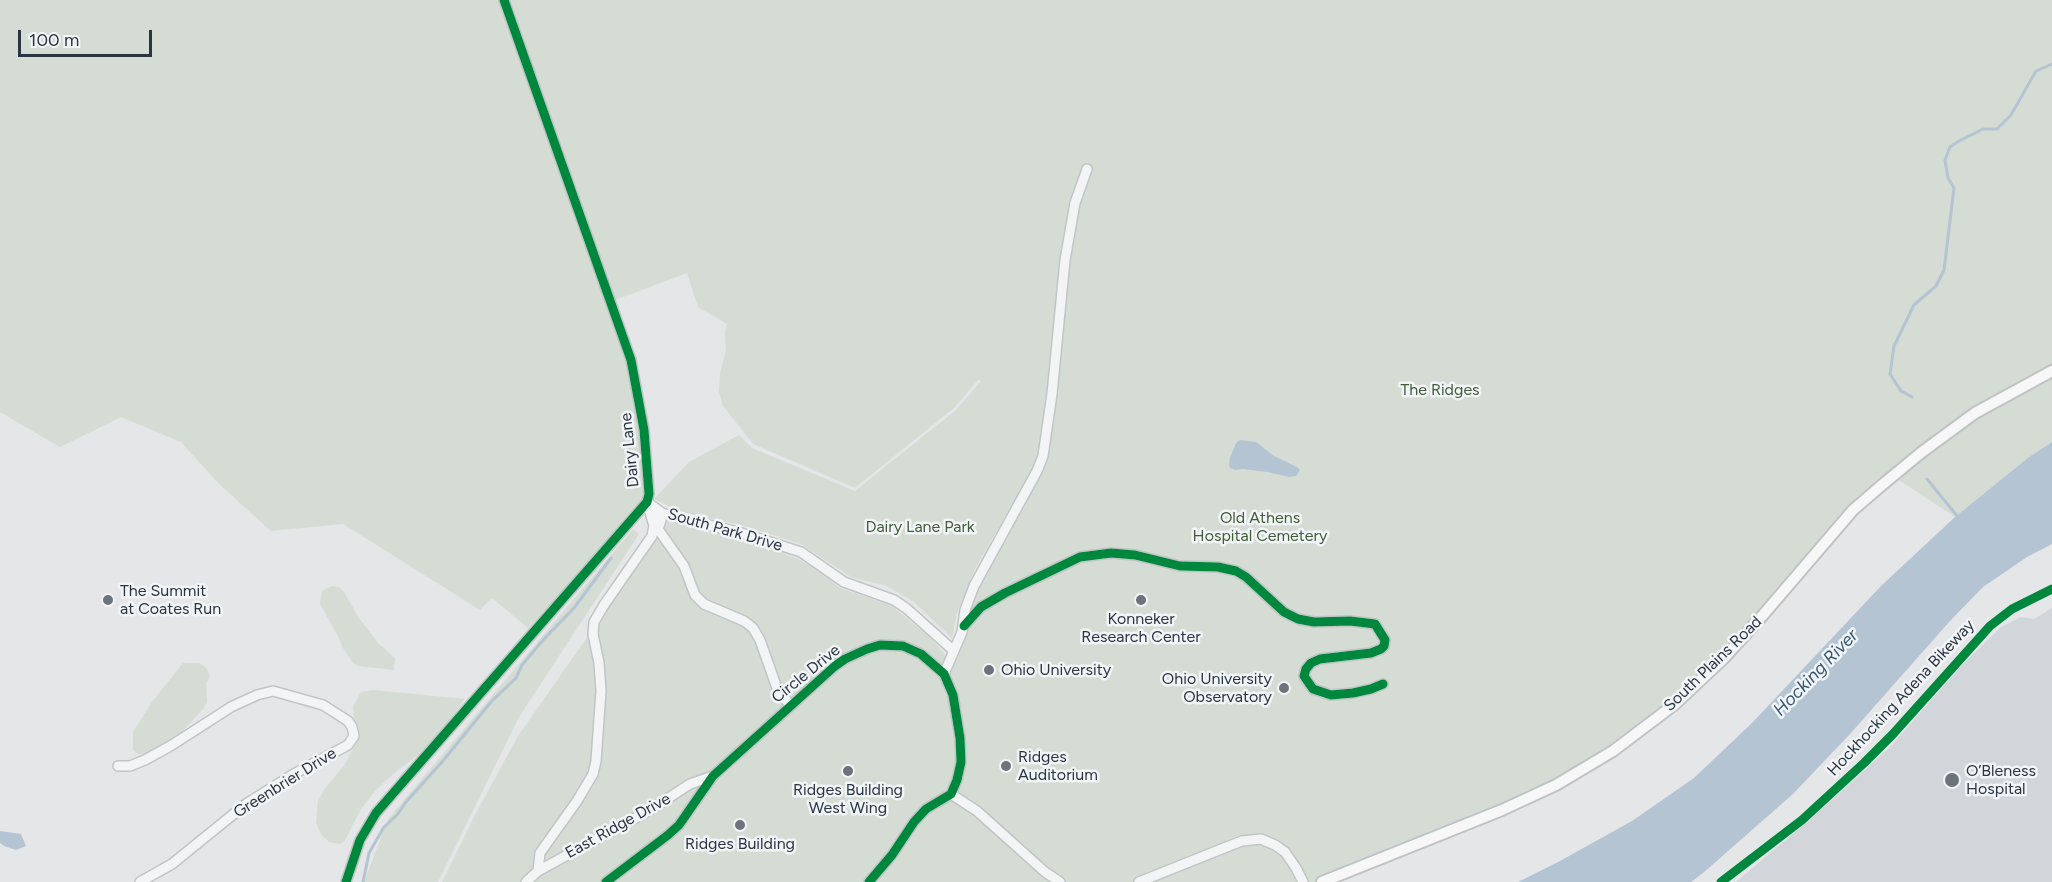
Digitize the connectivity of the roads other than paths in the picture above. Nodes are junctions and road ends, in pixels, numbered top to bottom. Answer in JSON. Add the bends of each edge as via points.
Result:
{"nodes":[{"id":1,"x":504,"y":0,"type":"edge"},
{"id":2,"x":1087,"y":169,"type":"dead end"},
{"id":3,"x":2052,"y":371,"type":"edge"},
{"id":4,"x":646,"y":502,"type":"junction"},
{"id":5,"x":964,"y":626,"type":"junction"},
{"id":6,"x":954,"y":651,"type":"junction"},
{"id":7,"x":944,"y":674,"type":"junction"},
{"id":8,"x":1383,"y":684,"type":"dead end"},
{"id":9,"x":790,"y":705,"type":"junction"},
{"id":10,"x":118,"y":766,"type":"dead end"},
{"id":11,"x":713,"y":776,"type":"junction"},
{"id":12,"x":951,"y":794,"type":"junction"},
{"id":13,"x":538,"y":871,"type":"junction"},
{"id":14,"x":140,"y":882,"type":"edge"},
{"id":15,"x":346,"y":882,"type":"edge"},
{"id":16,"x":526,"y":882,"type":"edge"},
{"id":17,"x":606,"y":882,"type":"edge"},
{"id":18,"x":868,"y":882,"type":"edge"},
{"id":19,"x":1060,"y":882,"type":"edge"},
{"id":20,"x":1139,"y":882,"type":"edge"},
{"id":21,"x":1303,"y":882,"type":"edge"},
{"id":22,"x":1322,"y":882,"type":"edge"}],
"edges":[{"from":1,"to":4,"type":"street","name":"Dairy Lane","via":[[631,360],[647,454],[650,491]]},
{"from":2,"to":5,"type":"street","via":[[1075,203],[1065,260],[1045,449],[1037,471],[974,586],[965,609]]},
{"from":3,"to":22,"type":"main road","name":"South Plains Road","via":[[1975,413],[1853,510],[1724,658],[1676,704],[1613,751],[1556,785],[1502,810]]},
{"from":4,"to":6,"type":"street","name":"South Park Drive","via":[[674,517],[801,552],[844,582],[894,600]]},
{"from":4,"to":9,"type":"street","via":[[661,520],[658,529],[684,566],[699,600],[753,628],[778,691]]},
{"from":4,"to":13,"type":"street","via":[[654,526],[652,536],[594,622],[601,691],[593,774],[540,854]]},
{"from":4,"to":15,"type":"street","name":"Dairy Lane","via":[[376,813],[356,848]]},
{"from":5,"to":6,"type":"street"},
{"from":5,"to":8,"type":"street","via":[[981,607],[1080,557],[1135,555],[1180,566],[1239,572],[1284,612],[1298,619],[1375,624],[1385,640],[1381,649],[1320,659],[1311,663],[1304,676],[1313,689],[1330,695]]},
{"from":6,"to":7,"type":"street"},
{"from":7,"to":9,"type":"street","name":"Circle Drive","via":[[913,650],[880,645],[846,659]]},
{"from":7,"to":12,"type":"street","name":"Circle Drive","via":[[953,695],[961,753]]},
{"from":9,"to":11,"type":"street","name":"Circle Drive"},
{"from":10,"to":14,"type":"street","name":"Greenbrier Drive","via":[[145,760],[231,707],[273,691],[322,705],[348,721],[354,735],[348,744],[246,804],[166,868]]},
{"from":11,"to":13,"type":"street","name":"East Ridge Drive","via":[[690,784]]},
{"from":11,"to":17,"type":"street","name":"Circle Drive","via":[[674,830]]},
{"from":12,"to":18,"type":"street","via":[[926,809]]},
{"from":12,"to":19,"type":"street","via":[[977,811]]},
{"from":13,"to":16,"type":"street","name":"East Ridge Drive"},
{"from":20,"to":21,"type":"street","via":[[1242,841],[1261,839],[1284,852]]}]}
